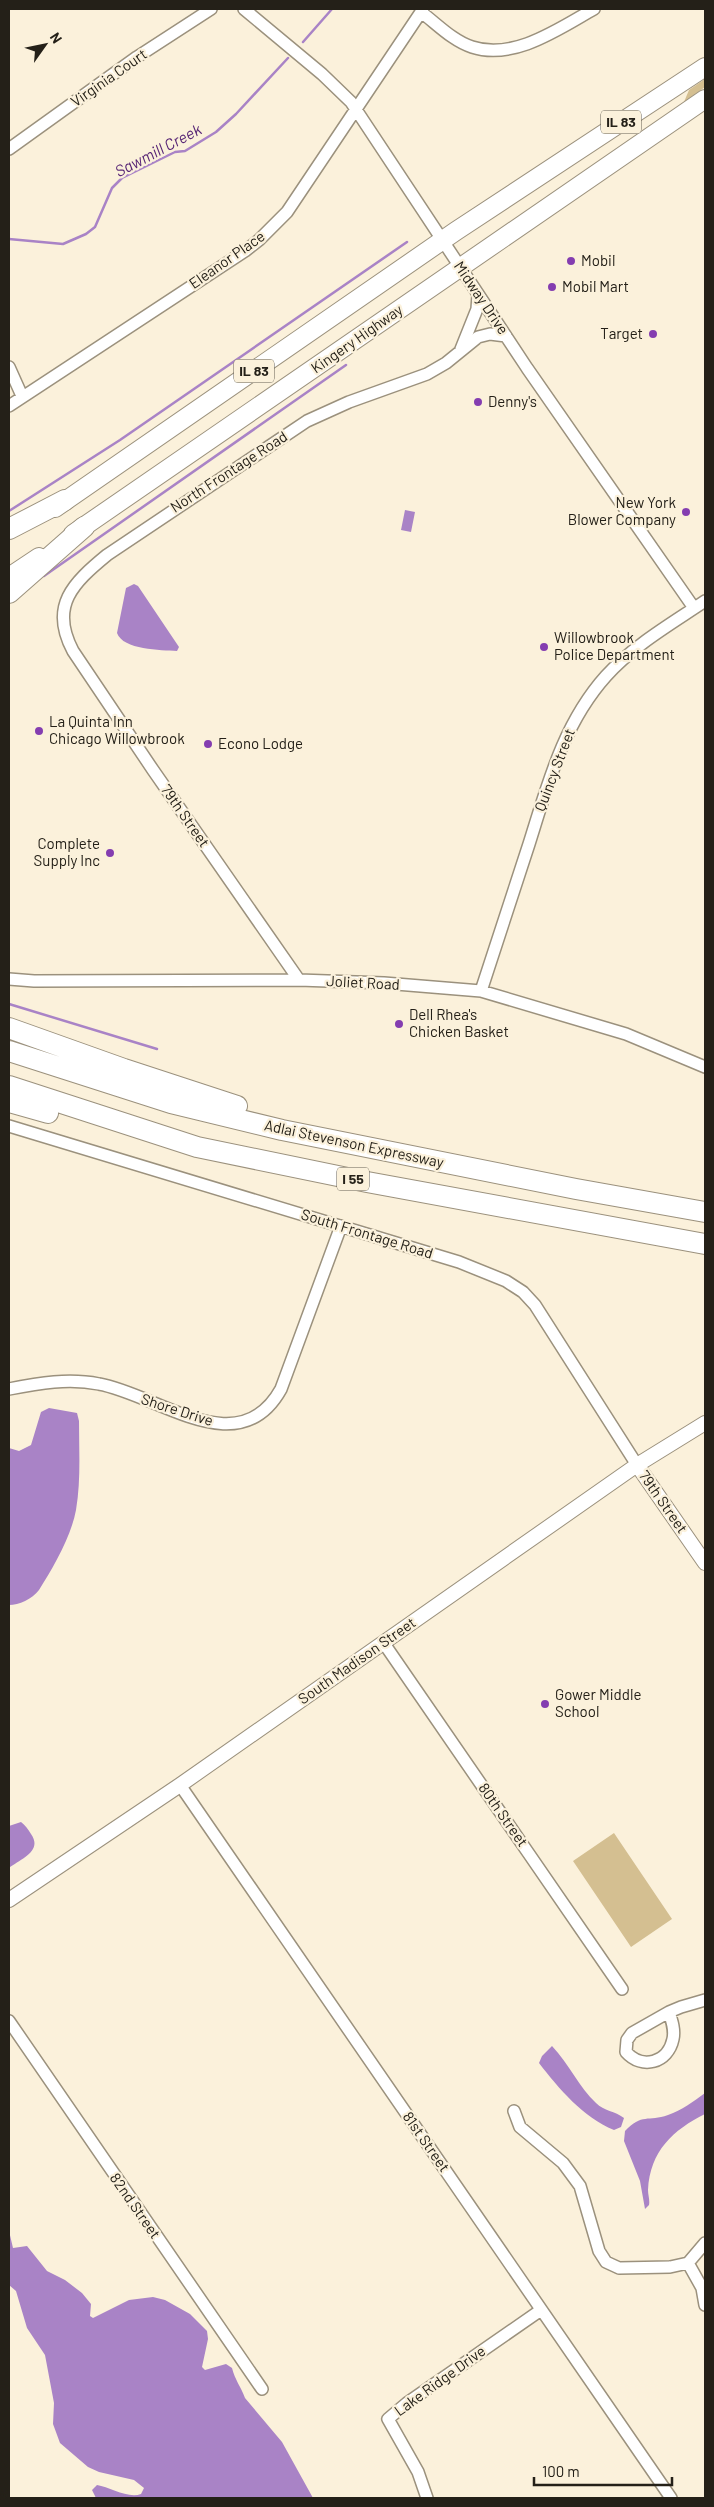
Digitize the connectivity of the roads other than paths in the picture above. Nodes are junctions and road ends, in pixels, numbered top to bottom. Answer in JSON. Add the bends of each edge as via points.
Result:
{"nodes":[{"id":1,"x":211,"y":9,"type":"edge"},
{"id":2,"x":244,"y":9,"type":"edge"},
{"id":3,"x":594,"y":9,"type":"edge"},
{"id":4,"x":422,"y":10,"type":"edge"},
{"id":5,"x":705,"y":67,"type":"edge"},
{"id":6,"x":705,"y":100,"type":"edge"},
{"id":7,"x":356,"y":110,"type":"junction"},
{"id":8,"x":9,"y":149,"type":"edge"},
{"id":9,"x":443,"y":241,"type":"junction"},
{"id":10,"x":460,"y":268,"type":"junction"},
{"id":11,"x":478,"y":295,"type":"junction"},
{"id":12,"x":506,"y":336,"type":"junction"},
{"id":13,"x":460,"y":351,"type":"junction"},
{"id":14,"x":9,"y":368,"type":"edge"},
{"id":15,"x":22,"y":396,"type":"junction"},
{"id":16,"x":9,"y":406,"type":"edge"},
{"id":17,"x":65,"y":500,"type":"junction"},
{"id":18,"x":84,"y":527,"type":"junction"},
{"id":19,"x":9,"y":529,"type":"edge"},
{"id":20,"x":9,"y":539,"type":"edge"},
{"id":21,"x":9,"y":578,"type":"edge"},
{"id":22,"x":9,"y":592,"type":"edge"},
{"id":23,"x":705,"y":600,"type":"edge"},
{"id":24,"x":694,"y":608,"type":"junction"},
{"id":25,"x":73,"y":651,"type":"joint"},
{"id":26,"x":9,"y":978,"type":"edge"},
{"id":27,"x":299,"y":980,"type":"junction"},
{"id":28,"x":481,"y":992,"type":"junction"},
{"id":29,"x":9,"y":1028,"type":"edge"},
{"id":30,"x":9,"y":1051,"type":"edge"},
{"id":31,"x":705,"y":1067,"type":"edge"},
{"id":32,"x":9,"y":1086,"type":"edge"},
{"id":33,"x":9,"y":1102,"type":"edge"},
{"id":34,"x":9,"y":1126,"type":"edge"},
{"id":35,"x":314,"y":1137,"type":"junction"},
{"id":36,"x":197,"y":1147,"type":"junction"},
{"id":37,"x":705,"y":1212,"type":"edge"},
{"id":38,"x":341,"y":1226,"type":"junction"},
{"id":39,"x":705,"y":1244,"type":"edge"},
{"id":40,"x":9,"y":1389,"type":"edge"},
{"id":41,"x":705,"y":1423,"type":"edge"},
{"id":42,"x":637,"y":1465,"type":"junction"},
{"id":43,"x":705,"y":1563,"type":"edge"},
{"id":44,"x":383,"y":1642,"type":"junction"},
{"id":45,"x":180,"y":1786,"type":"junction"},
{"id":46,"x":9,"y":1900,"type":"edge"},
{"id":47,"x":622,"y":1989,"type":"dead end"},
{"id":48,"x":705,"y":2000,"type":"edge"},
{"id":49,"x":669,"y":2012,"type":"junction"},
{"id":50,"x":9,"y":2021,"type":"edge"},
{"id":51,"x":514,"y":2111,"type":"dead end"},
{"id":52,"x":705,"y":2243,"type":"edge"},
{"id":53,"x":688,"y":2263,"type":"junction"},
{"id":54,"x":704,"y":2288,"type":"edge"},
{"id":55,"x":705,"y":2306,"type":"edge"},
{"id":56,"x":541,"y":2310,"type":"junction"},
{"id":57,"x":262,"y":2389,"type":"dead end"},
{"id":58,"x":428,"y":2498,"type":"edge"},
{"id":59,"x":671,"y":2498,"type":"edge"}],
"edges":[{"from":1,"to":8,"type":"street","name":"Virginia Court","via":[[136,57]]},
{"from":2,"to":7,"type":"street","name":"Midway Drive","via":[[322,74]]},
{"from":3,"to":4,"type":"street","via":[[537,40],[509,49],[473,48],[456,39]]},
{"from":4,"to":7,"type":"street","name":"Eleanor Place"},
{"from":5,"to":9,"type":"highway","name":"Kingery Highway","number":"IL 83"},
{"from":6,"to":10,"type":"highway","name":"Kingery Highway","number":"IL 83"},
{"from":7,"to":9,"type":"street","name":"Midway Drive"},
{"from":7,"to":15,"type":"street","name":"Eleanor Place","via":[[287,212],[260,240]]},
{"from":9,"to":10,"type":"street","name":"Midway Drive"},
{"from":9,"to":17,"type":"highway","name":"Kingery Highway","number":"IL 83"},
{"from":10,"to":11,"type":"street","name":"Midway Drive"},
{"from":10,"to":18,"type":"highway","name":"Kingery Highway","number":"IL 83"},
{"from":11,"to":12,"type":"street","name":"Midway Drive"},
{"from":11,"to":13,"type":"street","via":[[477,310]]},
{"from":12,"to":13,"type":"street","name":"North Frontage Road","via":[[490,334],[478,337]]},
{"from":12,"to":24,"type":"street","name":"Midway Drive"},
{"from":13,"to":25,"type":"street","name":"North Frontage Road","via":[[427,374],[307,421],[107,555],[78,580],[65,601],[63,621]]},
{"from":14,"to":15,"type":"street"},
{"from":15,"to":16,"type":"street","name":"Eleanor Place"},
{"from":17,"to":19,"type":"highway"},
{"from":17,"to":20,"type":"highway","name":"Kingery Highway","number":"IL 83"},
{"from":18,"to":21,"type":"highway","name":"Kingery Highway","number":"IL 83"},
{"from":18,"to":22,"type":"highway"},
{"from":23,"to":24,"type":"street","name":"Quincy Street"},
{"from":24,"to":28,"type":"street","name":"Quincy Street","via":[[618,664],[594,691],[575,720],[553,769]]},
{"from":25,"to":27,"type":"street","name":"79th Street"},
{"from":26,"to":27,"type":"street","name":"Joliet Road","via":[[34,981]]},
{"from":27,"to":28,"type":"street","name":"Joliet Road","via":[[384,983]]},
{"from":28,"to":31,"type":"street","name":"Joliet Road","via":[[626,1034]]},
{"from":29,"to":35,"type":"highway","via":[[124,1069],[285,1119]]},
{"from":30,"to":35,"type":"highway","name":"Adlai Stevenson Expressway","number":"I 55","via":[[171,1103]]},
{"from":32,"to":36,"type":"highway","number":"I 55"},
{"from":33,"to":36,"type":"highway","via":[[125,1135]]},
{"from":34,"to":38,"type":"street","name":"South Frontage Road"},
{"from":35,"to":37,"type":"highway","name":"Adlai Stevenson Expressway","number":"I 55"},
{"from":36,"to":39,"type":"highway","number":"I 55"},
{"from":38,"to":40,"type":"street","name":"Shore Drive","via":[[281,1389],[271,1404],[251,1419],[238,1423],[210,1423],[101,1384],[55,1382]]},
{"from":38,"to":42,"type":"street","name":"South Frontage Road","via":[[459,1262],[506,1280],[523,1292],[572,1360]]},
{"from":41,"to":42,"type":"street","name":"South Madison Street"},
{"from":42,"to":43,"type":"street","name":"79th Street"},
{"from":42,"to":44,"type":"street","name":"South Madison Street"},
{"from":44,"to":45,"type":"street","name":"South Madison Street"},
{"from":44,"to":47,"type":"street","name":"80th Street"},
{"from":45,"to":46,"type":"street","name":"South Madison Street"},
{"from":45,"to":56,"type":"street","name":"81st Street"},
{"from":48,"to":49,"type":"street"},
{"from":49,"to":49,"type":"street","via":[[632,2033],[627,2040],[626,2052],[633,2060],[643,2063],[654,2061],[666,2053],[673,2041],[674,2028]]},
{"from":50,"to":57,"type":"street","name":"82nd Street"},
{"from":51,"to":53,"type":"street","via":[[520,2127],[563,2163],[580,2186],[599,2251],[606,2262],[619,2268],[670,2267]]},
{"from":52,"to":53,"type":"street"},
{"from":53,"to":54,"type":"street"},
{"from":54,"to":55,"type":"street"},
{"from":56,"to":58,"type":"street","name":"Lake Ridge Drive","via":[[406,2403],[388,2419],[409,2454]]},
{"from":56,"to":59,"type":"street","name":"81st Street"}]}
